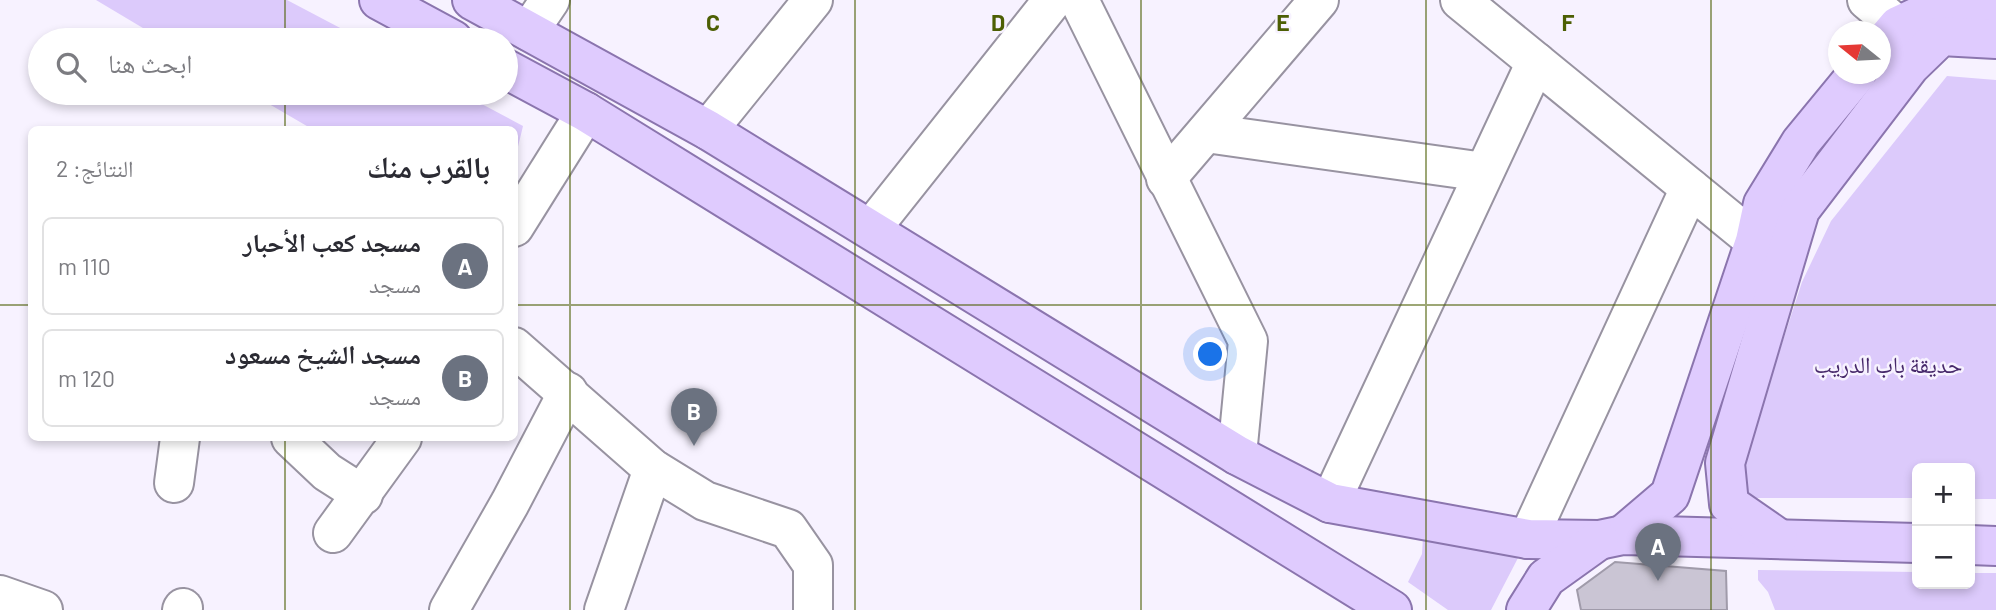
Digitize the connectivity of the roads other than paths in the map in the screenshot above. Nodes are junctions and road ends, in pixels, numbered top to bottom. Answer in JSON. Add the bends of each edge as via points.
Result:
{"nodes":[{"id":1,"x":379,"y":0,"type":"edge"},
{"id":2,"x":472,"y":0,"type":"edge"},
{"id":3,"x":550,"y":0,"type":"edge"},
{"id":4,"x":813,"y":0,"type":"edge"},
{"id":5,"x":1053,"y":0,"type":"edge"},
{"id":6,"x":1079,"y":0,"type":"edge"},
{"id":7,"x":1319,"y":0,"type":"edge"},
{"id":8,"x":1460,"y":0,"type":"edge"},
{"id":9,"x":1867,"y":0,"type":"edge"},
{"id":10,"x":1996,"y":11,"type":"edge"},
{"id":11,"x":431,"y":28,"type":"edge"},
{"id":12,"x":529,"y":31,"type":"junction"},
{"id":13,"x":1996,"y":39,"type":"edge"},
{"id":14,"x":1896,"y":46,"type":"edge"},
{"id":15,"x":1536,"y":62,"type":"junction"},
{"id":16,"x":518,"y":75,"type":"edge"},
{"id":17,"x":1849,"y":84,"type":"edge"},
{"id":18,"x":586,"y":112,"type":"junction"},
{"id":19,"x":708,"y":130,"type":"junction"},
{"id":20,"x":1206,"y":133,"type":"junction"},
{"id":21,"x":1484,"y":172,"type":"junction"},
{"id":22,"x":1166,"y":179,"type":"junction"},
{"id":23,"x":1690,"y":188,"type":"junction"},
{"id":24,"x":518,"y":221,"type":"edge"},
{"id":25,"x":871,"y":229,"type":"junction"},
{"id":26,"x":1755,"y":241,"type":"junction"},
{"id":27,"x":518,"y":349,"type":"edge"},
{"id":28,"x":568,"y":392,"type":"junction"},
{"id":29,"x":180,"y":441,"type":"edge"},
{"id":30,"x":294,"y":441,"type":"edge"},
{"id":31,"x":400,"y":441,"type":"edge"},
{"id":32,"x":1237,"y":455,"type":"junction"},
{"id":33,"x":653,"y":469,"type":"junction"},
{"id":34,"x":174,"y":483,"type":"dead end"},
{"id":35,"x":363,"y":495,"type":"junction"},
{"id":36,"x":1330,"y":503,"type":"junction"},
{"id":37,"x":333,"y":533,"type":"dead end"},
{"id":38,"x":1611,"y":537,"type":"junction"},
{"id":39,"x":1778,"y":538,"type":"junction"},
{"id":40,"x":1528,"y":539,"type":"junction"},
{"id":41,"x":1912,"y":543,"type":"edge"},
{"id":42,"x":1975,"y":545,"type":"edge"},
{"id":43,"x":1996,"y":546,"type":"edge"},
{"id":44,"x":0,"y":595,"type":"edge"},
{"id":45,"x":43,"y":610,"type":"edge"},
{"id":46,"x":449,"y":610,"type":"edge"},
{"id":47,"x":604,"y":610,"type":"edge"},
{"id":48,"x":813,"y":610,"type":"edge"},
{"id":49,"x":1392,"y":610,"type":"edge"},
{"id":50,"x":1526,"y":610,"type":"edge"}],
"edges":[{"from":1,"to":11,"type":"main road"},
{"from":2,"to":12,"type":"main road"},
{"from":3,"to":12,"type":"street"},
{"from":4,"to":19,"type":"street"},
{"from":5,"to":25,"type":"street"},
{"from":6,"to":22,"type":"street"},
{"from":7,"to":20,"type":"street"},
{"from":8,"to":15,"type":"street"},
{"from":9,"to":14,"type":"street"},
{"from":10,"to":14,"type":"main road","via":[[1947,3]]},
{"from":12,"to":19,"type":"main road"},
{"from":13,"to":14,"type":"main road","via":[[1941,36]]},
{"from":14,"to":39,"type":"main road","via":[[1800,210],[1725,463],[1729,504]]},
{"from":15,"to":21,"type":"street"},
{"from":15,"to":23,"type":"street"},
{"from":16,"to":18,"type":"main road"},
{"from":17,"to":26,"type":"main road","via":[[1801,142],[1763,204]]},
{"from":18,"to":24,"type":"street"},
{"from":18,"to":49,"type":"main road"},
{"from":19,"to":25,"type":"main road"},
{"from":20,"to":21,"type":"street"},
{"from":20,"to":22,"type":"street"},
{"from":21,"to":36,"type":"street"},
{"from":22,"to":32,"type":"street","via":[[1248,341]]},
{"from":23,"to":26,"type":"street"},
{"from":23,"to":40,"type":"street"},
{"from":25,"to":32,"type":"main road"},
{"from":26,"to":38,"type":"main road","via":[[1670,495]]},
{"from":27,"to":28,"type":"street"},
{"from":28,"to":33,"type":"street"},
{"from":28,"to":46,"type":"street"},
{"from":29,"to":34,"type":"street"},
{"from":30,"to":35,"type":"street","via":[[327,472]]},
{"from":31,"to":35,"type":"street"},
{"from":32,"to":36,"type":"main road"},
{"from":33,"to":47,"type":"street"},
{"from":33,"to":48,"type":"street","via":[[705,502],[788,529],[813,565]]},
{"from":35,"to":37,"type":"street"},
{"from":36,"to":40,"type":"main road"},
{"from":38,"to":39,"type":"main road"},
{"from":38,"to":40,"type":"main road"},
{"from":38,"to":50,"type":"main road","via":[[1546,578]]},
{"from":39,"to":41,"type":"main road"},
{"from":42,"to":43,"type":"main road"},
{"from":44,"to":45,"type":"street"}]}
